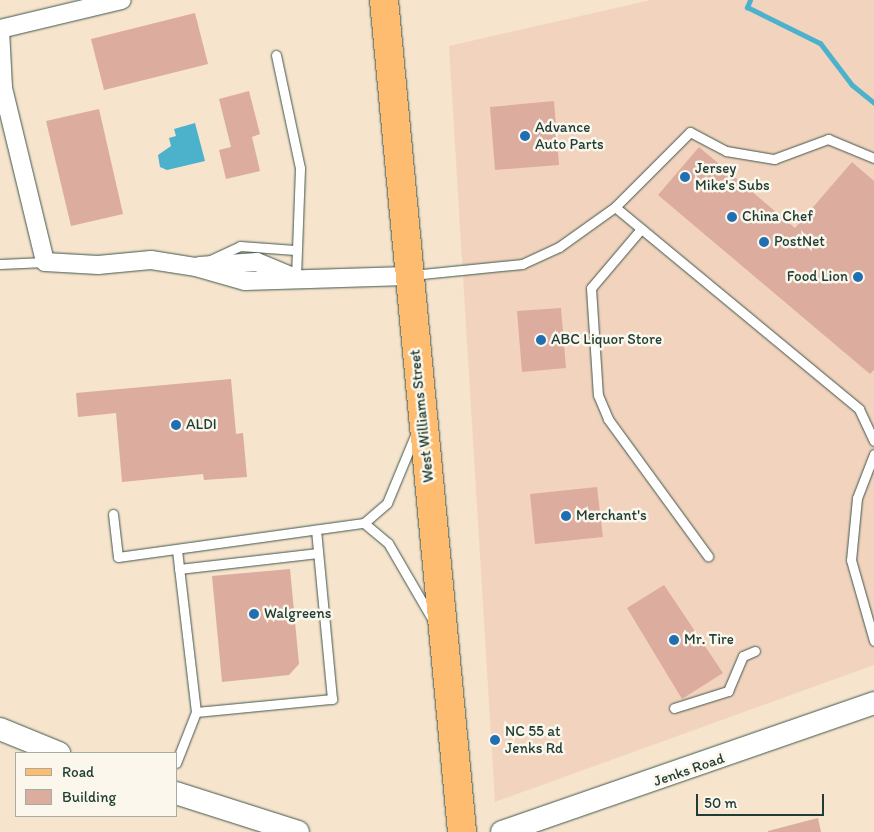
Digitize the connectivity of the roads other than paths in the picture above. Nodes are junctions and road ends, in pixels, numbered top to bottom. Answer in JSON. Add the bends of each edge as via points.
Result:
{"nodes":[{"id":1,"x":122,"y":0,"type":"edge"},
{"id":2,"x":384,"y":0,"type":"edge"},
{"id":3,"x":0,"y":29,"type":"edge"},
{"id":4,"x":276,"y":55,"type":"dead end"},
{"id":5,"x":2,"y":88,"type":"edge"},
{"id":6,"x":874,"y":158,"type":"edge"},
{"id":7,"x":615,"y":207,"type":"junction"},
{"id":8,"x":641,"y":229,"type":"junction"},
{"id":9,"x":295,"y":250,"type":"junction"},
{"id":10,"x":45,"y":262,"type":"junction"},
{"id":11,"x":0,"y":264,"type":"edge"},
{"id":12,"x":196,"y":267,"type":"junction"},
{"id":13,"x":407,"y":276,"type":"junction"},
{"id":14,"x":296,"y":278,"type":"junction"},
{"id":15,"x":423,"y":417,"type":"junction"},
{"id":16,"x":874,"y":441,"type":"edge"},
{"id":17,"x":874,"y":454,"type":"edge"},
{"id":18,"x":113,"y":514,"type":"dead end"},
{"id":19,"x":364,"y":523,"type":"junction"},
{"id":20,"x":316,"y":530,"type":"junction"},
{"id":21,"x":177,"y":550,"type":"junction"},
{"id":22,"x":318,"y":553,"type":"junction"},
{"id":23,"x":708,"y":556,"type":"dead end"},
{"id":24,"x":179,"y":569,"type":"junction"},
{"id":25,"x":445,"y":640,"type":"junction"},
{"id":26,"x":874,"y":641,"type":"edge"},
{"id":27,"x":755,"y":651,"type":"dead end"},
{"id":28,"x":874,"y":703,"type":"edge"},
{"id":29,"x":674,"y":708,"type":"dead end"},
{"id":30,"x":196,"y":712,"type":"junction"},
{"id":31,"x":0,"y":729,"type":"edge"},
{"id":32,"x":57,"y":752,"type":"edge"},
{"id":33,"x":178,"y":758,"type":"edge"},
{"id":34,"x":178,"y":794,"type":"edge"},
{"id":35,"x":243,"y":825,"type":"edge"},
{"id":36,"x":298,"y":832,"type":"edge"},
{"id":37,"x":462,"y":832,"type":"edge"},
{"id":38,"x":502,"y":832,"type":"edge"}],
"edges":[{"from":1,"to":3,"type":"street"},
{"from":2,"to":13,"type":"main road","name":"West Williams Street"},
{"from":3,"to":5,"type":"street"},
{"from":4,"to":9,"type":"lane","via":[[300,168]]},
{"from":5,"to":10,"type":"street"},
{"from":6,"to":7,"type":"lane","via":[[828,139],[774,158],[726,151],[690,132]]},
{"from":7,"to":8,"type":"lane"},
{"from":7,"to":13,"type":"lane","via":[[558,247],[522,264]]},
{"from":8,"to":16,"type":"lane","via":[[860,409]]},
{"from":8,"to":23,"type":"lane","via":[[591,288],[598,395],[608,419]]},
{"from":9,"to":12,"type":"lane","via":[[240,246]]},
{"from":9,"to":14,"type":"lane"},
{"from":10,"to":11,"type":"lane"},
{"from":10,"to":12,"type":"street","via":[[98,265],[151,260]]},
{"from":12,"to":14,"type":"street","via":[[257,262]]},
{"from":13,"to":14,"type":"street","via":[[338,280]]},
{"from":13,"to":15,"type":"main road","name":"West Williams Street"},
{"from":15,"to":19,"type":"lane","via":[[387,503]]},
{"from":15,"to":25,"type":"main road","name":"West Williams Street"},
{"from":17,"to":26,"type":"lane","via":[[857,498],[851,560]]},
{"from":18,"to":21,"type":"lane","via":[[118,557]]},
{"from":19,"to":20,"type":"lane"},
{"from":19,"to":25,"type":"lane","via":[[388,542]]},
{"from":20,"to":21,"type":"lane"},
{"from":20,"to":22,"type":"lane"},
{"from":21,"to":24,"type":"lane"},
{"from":22,"to":24,"type":"lane"},
{"from":22,"to":30,"type":"lane","via":[[332,699]]},
{"from":24,"to":30,"type":"lane"},
{"from":25,"to":37,"type":"main road","name":"West Williams Street"},
{"from":27,"to":29,"type":"lane","via":[[743,656],[728,690]]},
{"from":28,"to":38,"type":"street","name":"Jenks Road"},
{"from":30,"to":33,"type":"lane"},
{"from":31,"to":32,"type":"street"},
{"from":34,"to":35,"type":"street"},
{"from":35,"to":36,"type":"street"}]}
